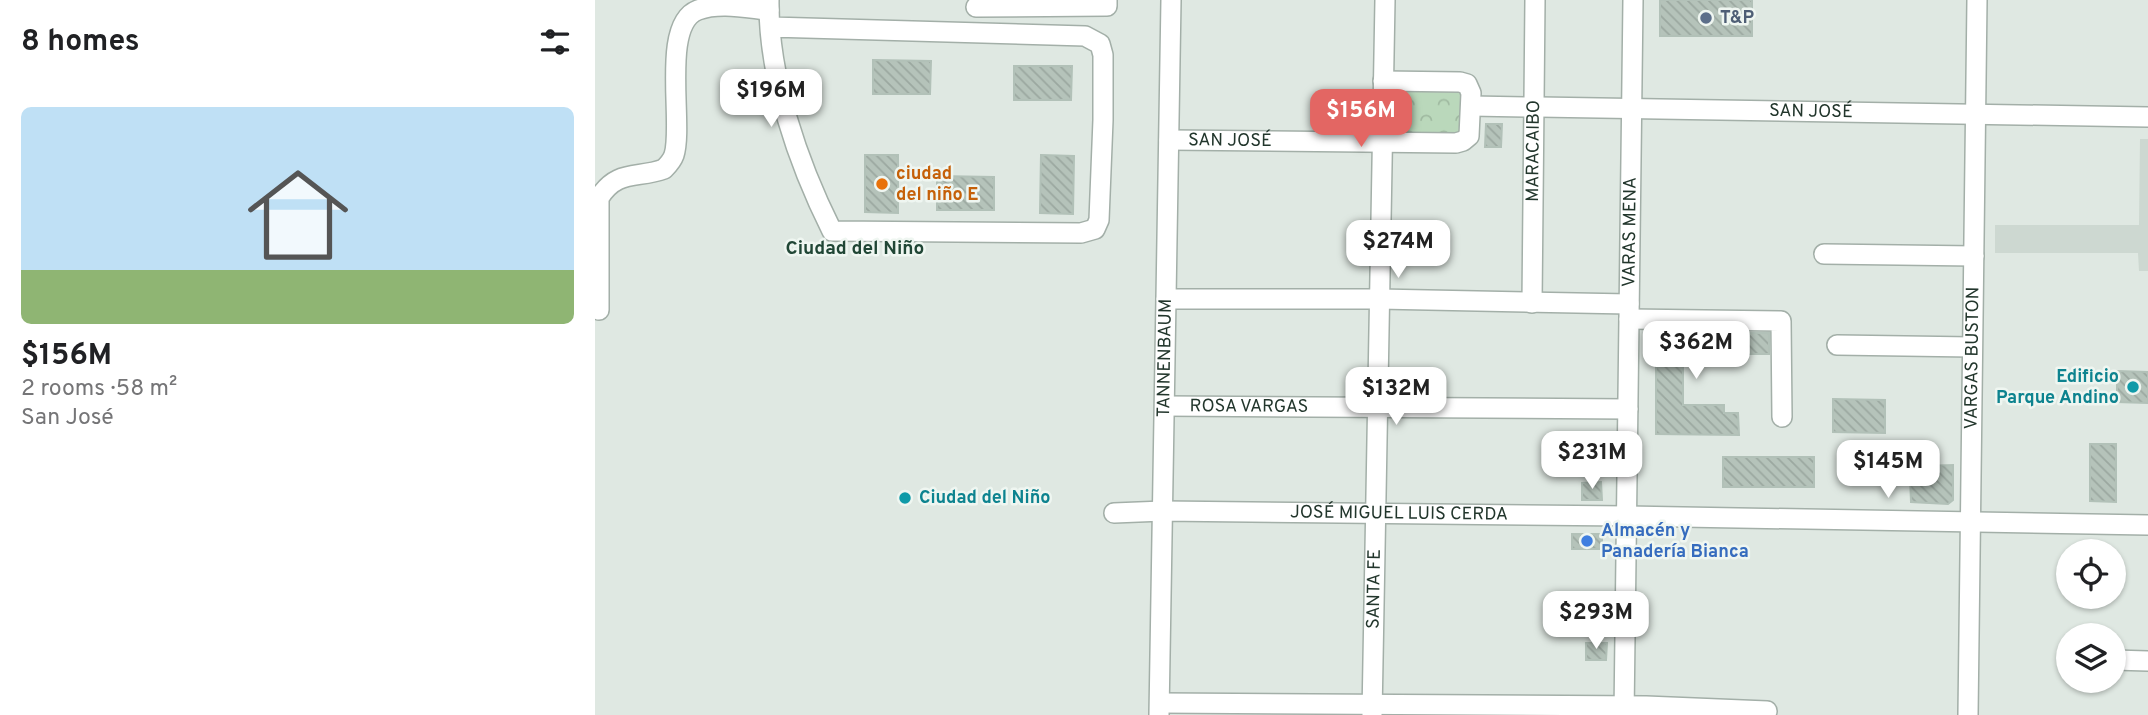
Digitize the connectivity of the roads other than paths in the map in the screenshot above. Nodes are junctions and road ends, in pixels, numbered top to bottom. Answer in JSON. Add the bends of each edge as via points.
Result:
{"nodes":[{"id":1,"x":1107,"y":0,"type":"edge"},
{"id":2,"x":1171,"y":0,"type":"edge"},
{"id":3,"x":1385,"y":0,"type":"edge"},
{"id":4,"x":1535,"y":0,"type":"edge"},
{"id":5,"x":1633,"y":0,"type":"edge"},
{"id":6,"x":1977,"y":0,"type":"edge"},
{"id":7,"x":976,"y":7,"type":"dead end"},
{"id":8,"x":770,"y":12,"type":"edge"},
{"id":9,"x":1383,"y":81,"type":"junction"},
{"id":10,"x":1471,"y":106,"type":"junction"},
{"id":11,"x":1534,"y":106,"type":"junction"},
{"id":12,"x":1632,"y":107,"type":"junction"},
{"id":13,"x":1976,"y":113,"type":"junction"},
{"id":14,"x":2148,"y":117,"type":"edge"},
{"id":15,"x":1169,"y":140,"type":"junction"},
{"id":16,"x":1382,"y":142,"type":"junction"},
{"id":17,"x":1824,"y":254,"type":"dead end"},
{"id":18,"x":1974,"y":256,"type":"junction"},
{"id":19,"x":1166,"y":299,"type":"junction"},
{"id":20,"x":1379,"y":299,"type":"junction"},
{"id":21,"x":1532,"y":303,"type":"junction"},
{"id":22,"x":599,"y":310,"type":"dead end"},
{"id":23,"x":1629,"y":312,"type":"junction"},
{"id":24,"x":1837,"y":345,"type":"dead end"},
{"id":25,"x":1972,"y":347,"type":"junction"},
{"id":26,"x":1164,"y":406,"type":"junction"},
{"id":27,"x":1377,"y":407,"type":"junction"},
{"id":28,"x":1628,"y":409,"type":"junction"},
{"id":29,"x":1782,"y":417,"type":"dead end"},
{"id":30,"x":1163,"y":511,"type":"junction"},
{"id":31,"x":1114,"y":513,"type":"dead end"},
{"id":32,"x":1375,"y":513,"type":"junction"},
{"id":33,"x":1627,"y":516,"type":"junction"},
{"id":34,"x":1970,"y":522,"type":"junction"},
{"id":35,"x":2148,"y":525,"type":"edge"},
{"id":36,"x":2126,"y":660,"type":"edge"},
{"id":37,"x":2148,"y":661,"type":"edge"},
{"id":38,"x":1160,"y":709,"type":"edge"},
{"id":39,"x":1372,"y":710,"type":"edge"},
{"id":40,"x":1625,"y":710,"type":"edge"},
{"id":41,"x":1767,"y":711,"type":"dead end"},
{"id":42,"x":1968,"y":715,"type":"edge"}],
"edges":[{"from":1,"to":7,"type":"street","via":[[1107,6]]},
{"from":2,"to":15,"type":"street","name":"TANNENBAUM"},
{"from":3,"to":9,"type":"street","name":"SANTA FE"},
{"from":4,"to":11,"type":"street","name":"MARACAIBO"},
{"from":5,"to":12,"type":"street","name":"VARAS MENA"},
{"from":6,"to":13,"type":"street","name":"VARGAS BUSTON"},
{"from":8,"to":8,"type":"street","via":[[771,50],[786,111],[832,231],[1081,233],[1095,229],[1103,120],[1100,44],[1085,36]]},
{"from":8,"to":22,"type":"street","via":[[722,6],[698,10],[680,32],[671,162],[656,172],[620,177],[600,198]]},
{"from":9,"to":10,"type":"street","via":[[1463,82],[1471,89]]},
{"from":9,"to":16,"type":"street","name":"SANTA FE"},
{"from":10,"to":11,"type":"street","name":"SAN JOSÉ"},
{"from":10,"to":16,"type":"street","name":"SAN JOSÉ","via":[[1469,134],[1461,142]]},
{"from":11,"to":12,"type":"street","name":"SAN JOSÉ"},
{"from":11,"to":21,"type":"street","name":"MARACAIBO"},
{"from":12,"to":13,"type":"street","name":"SAN JOSÉ"},
{"from":12,"to":23,"type":"street","name":"VARAS MENA"},
{"from":13,"to":14,"type":"street","name":"SAN JOSÉ"},
{"from":13,"to":18,"type":"street","name":"VARGAS BUSTON"},
{"from":15,"to":16,"type":"street","name":"SAN JOSÉ"},
{"from":15,"to":19,"type":"street","name":"TANNENBAUM"},
{"from":16,"to":20,"type":"street","name":"SANTA FE"},
{"from":17,"to":18,"type":"street"},
{"from":18,"to":25,"type":"street","name":"VARGAS BUSTON"},
{"from":19,"to":20,"type":"street"},
{"from":19,"to":26,"type":"street","name":"TANNENBAUM"},
{"from":20,"to":21,"type":"street"},
{"from":20,"to":27,"type":"street","name":"SANTA FE"},
{"from":21,"to":23,"type":"street"},
{"from":23,"to":28,"type":"street","name":"VARAS MENA"},
{"from":23,"to":29,"type":"street","via":[[1781,321]]},
{"from":24,"to":25,"type":"street"},
{"from":25,"to":34,"type":"street","name":"VARGAS BUSTON"},
{"from":26,"to":27,"type":"street","name":"ROSA VARGAS"},
{"from":26,"to":30,"type":"street","name":"TANNENBAUM"},
{"from":27,"to":28,"type":"street","name":"ROSA VARGAS"},
{"from":27,"to":32,"type":"street","name":"SANTA FE"},
{"from":28,"to":33,"type":"street","name":"VARAS MENA"},
{"from":30,"to":31,"type":"street","name":"JOSÉ MIGUEL LUIS CERDA"},
{"from":30,"to":32,"type":"street","name":"JOSÉ MIGUEL LUIS CERDA"},
{"from":30,"to":38,"type":"street","name":"TANNENBAUM"},
{"from":32,"to":33,"type":"street","name":"JOSÉ MIGUEL LUIS CERDA"},
{"from":32,"to":39,"type":"street","name":"SANTA FE"},
{"from":33,"to":34,"type":"street","name":"JOSÉ MIGUEL LUIS CERDA"},
{"from":33,"to":40,"type":"street","name":"VARAS MENA"},
{"from":34,"to":35,"type":"street","name":"JOSÉ MIGUEL LUIS CERDA"},
{"from":34,"to":42,"type":"street","name":"VARGAS BUSTON"},
{"from":36,"to":37,"type":"street"},
{"from":38,"to":39,"type":"street"},
{"from":39,"to":40,"type":"street"},
{"from":40,"to":41,"type":"street"}]}
